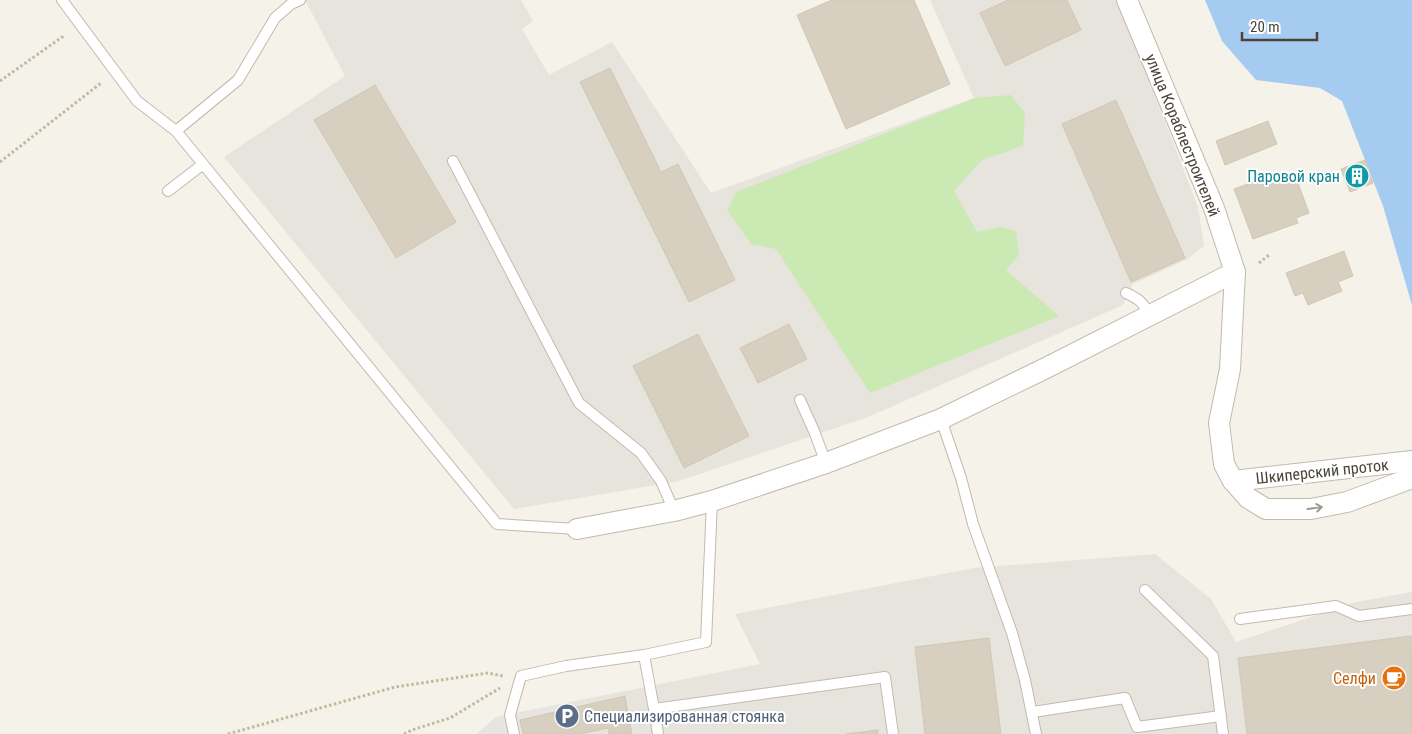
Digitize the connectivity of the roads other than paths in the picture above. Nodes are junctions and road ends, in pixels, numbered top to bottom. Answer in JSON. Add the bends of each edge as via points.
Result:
{"nodes":[{"id":1,"x":62,"y":0,"type":"edge"},
{"id":2,"x":300,"y":0,"type":"edge"},
{"id":3,"x":1126,"y":0,"type":"edge"},
{"id":4,"x":176,"y":132,"type":"junction"},
{"id":5,"x":453,"y":161,"type":"dead end"},
{"id":6,"x":202,"y":164,"type":"junction"},
{"id":7,"x":168,"y":191,"type":"dead end"},
{"id":8,"x":1235,"y":272,"type":"junction"},
{"id":9,"x":1126,"y":293,"type":"dead end"},
{"id":10,"x":1150,"y":315,"type":"junction"},
{"id":11,"x":800,"y":400,"type":"dead end"},
{"id":12,"x":941,"y":419,"type":"junction"},
{"id":13,"x":1412,"y":461,"type":"edge"},
{"id":14,"x":826,"y":463,"type":"junction"},
{"id":15,"x":1412,"y":478,"type":"edge"},
{"id":16,"x":1233,"y":481,"type":"junction"},
{"id":17,"x":712,"y":501,"type":"junction"},
{"id":18,"x":674,"y":511,"type":"junction"},
{"id":19,"x":578,"y":529,"type":"joint"},
{"id":20,"x":1145,"y":590,"type":"dead end"},
{"id":21,"x":1412,"y":610,"type":"edge"},
{"id":22,"x":1240,"y":619,"type":"dead end"},
{"id":23,"x":644,"y":655,"type":"junction"},
{"id":24,"x":654,"y":709,"type":"junction"},
{"id":25,"x":1033,"y":712,"type":"junction"},
{"id":26,"x":1221,"y":716,"type":"junction"},
{"id":27,"x":514,"y":734,"type":"edge"},
{"id":28,"x":658,"y":734,"type":"edge"},
{"id":29,"x":893,"y":734,"type":"edge"},
{"id":30,"x":1036,"y":734,"type":"edge"},
{"id":31,"x":1223,"y":734,"type":"edge"}],
"edges":[{"from":1,"to":4,"type":"lane","via":[[137,101]]},
{"from":2,"to":4,"type":"lane","via":[[275,18],[238,80]]},
{"from":3,"to":8,"type":"street","name":"улица Кораблестроителей","via":[[1214,208]]},
{"from":4,"to":6,"type":"lane"},
{"from":5,"to":18,"type":"lane","via":[[578,403],[641,453],[661,481]]},
{"from":6,"to":7,"type":"lane"},
{"from":6,"to":19,"type":"lane","via":[[497,524]]},
{"from":8,"to":10,"type":"street"},
{"from":8,"to":16,"type":"street","via":[[1230,369],[1219,423],[1224,464]]},
{"from":9,"to":10,"type":"lane","via":[[1144,304]]},
{"from":10,"to":12,"type":"street"},
{"from":11,"to":14,"type":"lane"},
{"from":12,"to":14,"type":"street"},
{"from":12,"to":25,"type":"lane","via":[[973,524],[1012,633]]},
{"from":13,"to":16,"type":"street","name":"Шкиперский проток"},
{"from":14,"to":17,"type":"street"},
{"from":16,"to":15,"type":"street","name":"Шкиперский проток","one_way":true,"via":[[1248,498],[1266,509],[1311,509],[1347,502]]},
{"from":17,"to":18,"type":"street"},
{"from":17,"to":23,"type":"lane","via":[[706,642]]},
{"from":18,"to":19,"type":"street"},
{"from":20,"to":26,"type":"lane","via":[[1213,656]]},
{"from":21,"to":22,"type":"lane","via":[[1359,616],[1336,606]]},
{"from":23,"to":24,"type":"lane"},
{"from":23,"to":27,"type":"lane","via":[[521,676],[510,714]]},
{"from":24,"to":28,"type":"lane"},
{"from":24,"to":29,"type":"lane","via":[[886,677]]},
{"from":25,"to":26,"type":"lane","via":[[1125,698],[1137,727]]},
{"from":25,"to":30,"type":"lane"},
{"from":26,"to":31,"type":"lane"}]}
